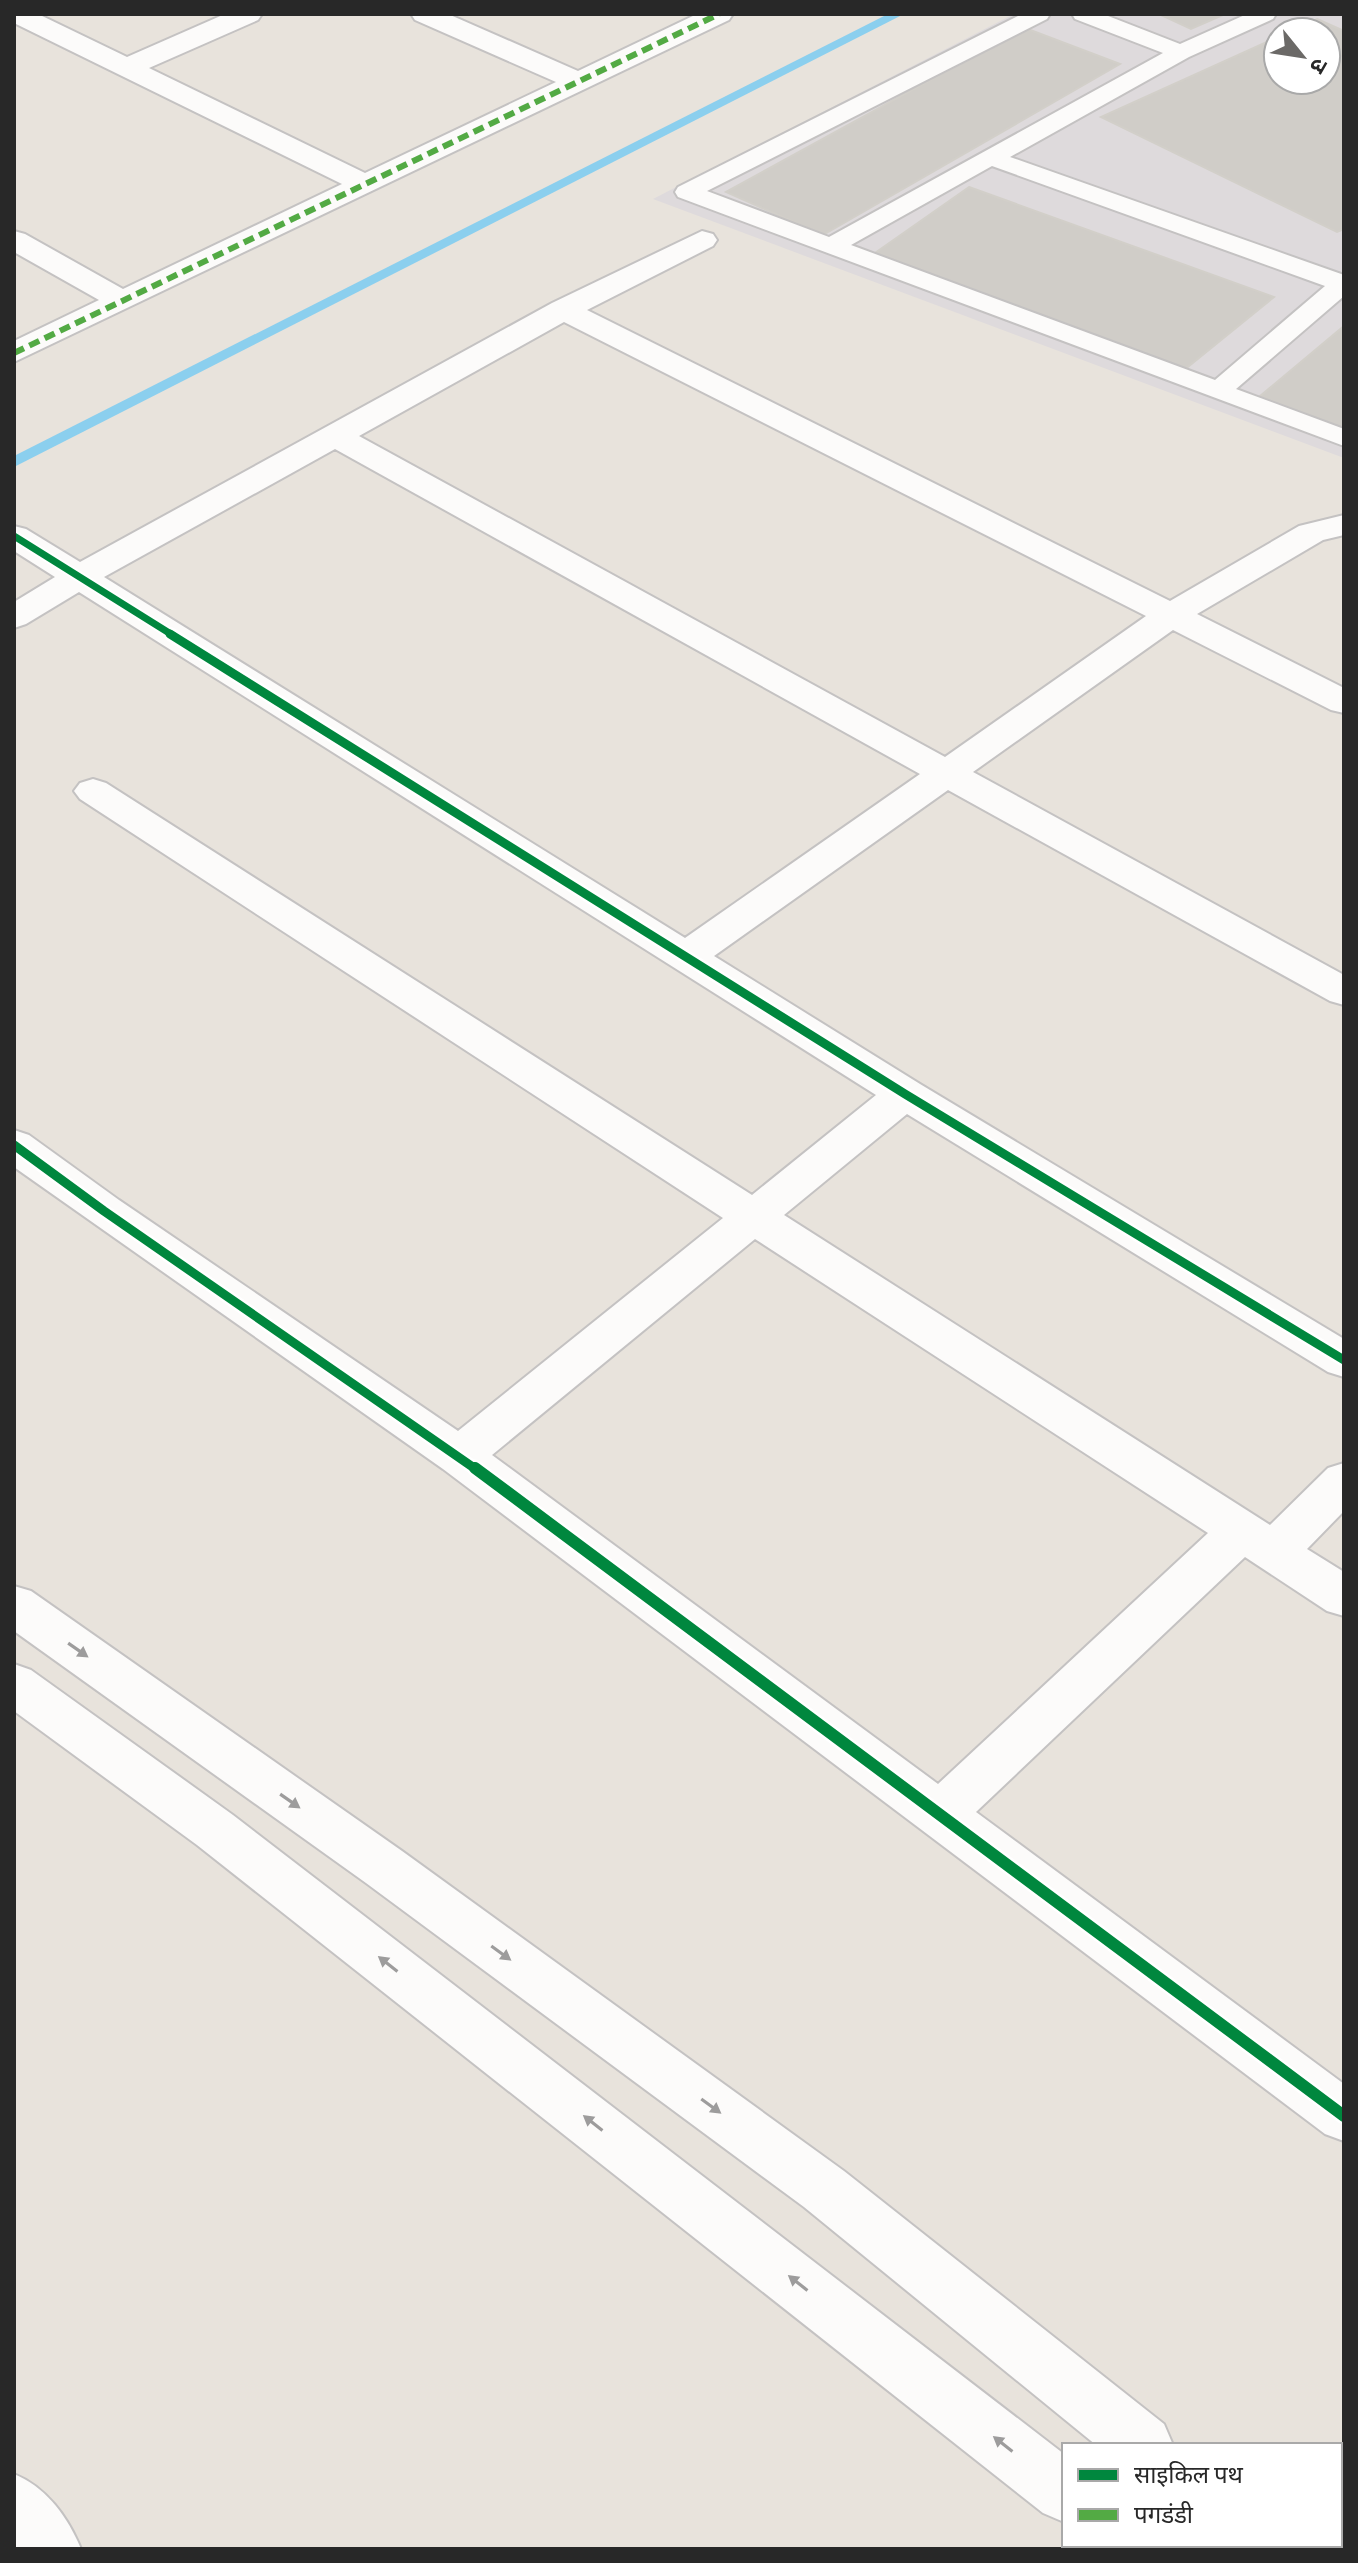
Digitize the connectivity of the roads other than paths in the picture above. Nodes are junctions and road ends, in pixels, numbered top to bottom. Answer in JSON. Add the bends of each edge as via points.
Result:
{"nodes":[{"id":1,"x":17,"y":14,"type":"edge"},
{"id":2,"x":248,"y":14,"type":"edge"},
{"id":3,"x":425,"y":14,"type":"edge"},
{"id":4,"x":719,"y":14,"type":"edge"},
{"id":5,"x":1039,"y":14,"type":"edge"},
{"id":6,"x":1083,"y":14,"type":"edge"},
{"id":7,"x":1265,"y":14,"type":"edge"},
{"id":8,"x":1181,"y":52,"type":"junction"},
{"id":9,"x":126,"y":68,"type":"junction"},
{"id":10,"x":578,"y":81,"type":"junction"},
{"id":11,"x":988,"y":157,"type":"junction"},
{"id":12,"x":365,"y":184,"type":"junction"},
{"id":13,"x":14,"y":240,"type":"edge"},
{"id":14,"x":702,"y":240,"type":"dead end"},
{"id":15,"x":831,"y":246,"type":"junction"},
{"id":16,"x":1344,"y":284,"type":"edge"},
{"id":17,"x":123,"y":301,"type":"junction"},
{"id":18,"x":563,"y":310,"type":"junction"},
{"id":19,"x":14,"y":353,"type":"edge"},
{"id":20,"x":1218,"y":391,"type":"junction"},
{"id":21,"x":335,"y":436,"type":"junction"},
{"id":22,"x":1344,"y":438,"type":"edge"},
{"id":23,"x":1344,"y":525,"type":"edge"},
{"id":24,"x":14,"y":536,"type":"edge"},
{"id":25,"x":79,"y":577,"type":"junction"},
{"id":26,"x":1171,"y":615,"type":"junction"},
{"id":27,"x":14,"y":617,"type":"edge"},
{"id":28,"x":1344,"y":702,"type":"edge"},
{"id":29,"x":947,"y":774,"type":"junction"},
{"id":30,"x":93,"y":791,"type":"dead end"},
{"id":31,"x":686,"y":957,"type":"junction"},
{"id":32,"x":1344,"y":992,"type":"edge"},
{"id":33,"x":905,"y":1094,"type":"junction"},
{"id":34,"x":14,"y":1145,"type":"edge"},
{"id":35,"x":754,"y":1216,"type":"junction"},
{"id":36,"x":1344,"y":1360,"type":"edge"},
{"id":37,"x":459,"y":1456,"type":"junction"},
{"id":38,"x":1344,"y":1481,"type":"edge"},
{"id":39,"x":1258,"y":1542,"type":"junction"},
{"id":40,"x":1344,"y":1597,"type":"edge"},
{"id":41,"x":14,"y":1605,"type":"edge"},
{"id":42,"x":14,"y":1684,"type":"edge"},
{"id":43,"x":940,"y":1814,"type":"junction"},
{"id":44,"x":1344,"y":2116,"type":"edge"},
{"id":45,"x":1141,"y":2443,"type":"edge"},
{"id":46,"x":1062,"y":2490,"type":"edge"},
{"id":47,"x":14,"y":2504,"type":"edge"},
{"id":48,"x":51,"y":2549,"type":"edge"}],
"edges":[{"from":1,"to":9,"type":"street"},
{"from":2,"to":9,"type":"street"},
{"from":3,"to":10,"type":"street"},
{"from":4,"to":10,"type":"street"},
{"from":5,"to":15,"type":"lane","via":[[687,192]]},
{"from":6,"to":8,"type":"lane"},
{"from":7,"to":8,"type":"lane"},
{"from":8,"to":11,"type":"lane"},
{"from":9,"to":12,"type":"street"},
{"from":10,"to":12,"type":"street"},
{"from":11,"to":15,"type":"lane"},
{"from":11,"to":16,"type":"lane"},
{"from":12,"to":17,"type":"street"},
{"from":13,"to":17,"type":"street"},
{"from":14,"to":18,"type":"street"},
{"from":15,"to":20,"type":"lane"},
{"from":16,"to":20,"type":"lane"},
{"from":17,"to":19,"type":"street"},
{"from":18,"to":21,"type":"street"},
{"from":18,"to":26,"type":"street"},
{"from":20,"to":22,"type":"lane"},
{"from":21,"to":25,"type":"street"},
{"from":21,"to":29,"type":"street"},
{"from":23,"to":26,"type":"street","via":[[1311,533]]},
{"from":24,"to":25,"type":"street"},
{"from":25,"to":27,"type":"street"},
{"from":25,"to":31,"type":"street"},
{"from":26,"to":28,"type":"street"},
{"from":26,"to":29,"type":"street"},
{"from":29,"to":31,"type":"street"},
{"from":29,"to":32,"type":"street"},
{"from":30,"to":35,"type":"street"},
{"from":31,"to":33,"type":"street"},
{"from":33,"to":35,"type":"street"},
{"from":33,"to":36,"type":"street"},
{"from":34,"to":37,"type":"street"},
{"from":35,"to":37,"type":"street"},
{"from":35,"to":39,"type":"street"},
{"from":37,"to":43,"type":"street"},
{"from":38,"to":39,"type":"street"},
{"from":39,"to":40,"type":"street"},
{"from":39,"to":43,"type":"street"},
{"from":41,"to":45,"type":"street","one_way":true,"via":[[824,2189]]},
{"from":46,"to":42,"type":"street","one_way":true,"via":[[215,1830]]},
{"from":43,"to":44,"type":"street"},
{"from":47,"to":48,"type":"street"}]}
